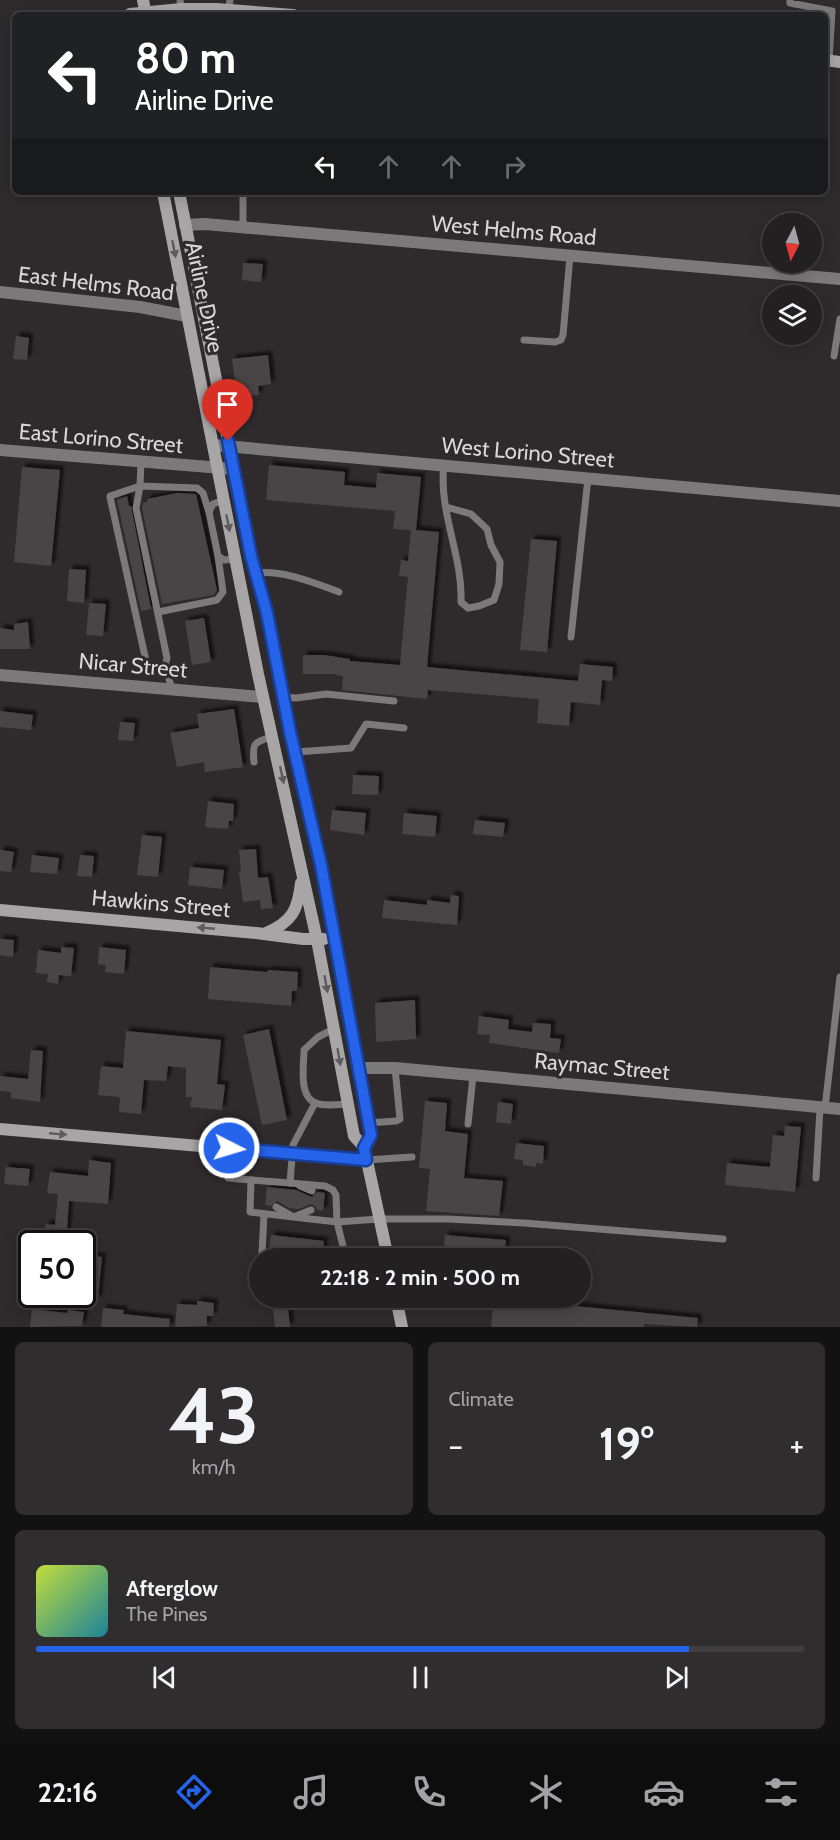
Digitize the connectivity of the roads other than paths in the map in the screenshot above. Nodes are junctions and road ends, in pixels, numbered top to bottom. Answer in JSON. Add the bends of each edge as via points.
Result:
{"nodes":[{"id":1,"x":790,"y":0,"type":"edge"},
{"id":2,"x":181,"y":8,"type":"edge"},
{"id":3,"x":229,"y":8,"type":"edge"},
{"id":4,"x":145,"y":9,"type":"edge"},
{"id":5,"x":266,"y":12,"type":"edge"},
{"id":6,"x":831,"y":61,"type":"edge"},
{"id":7,"x":164,"y":195,"type":"edge"},
{"id":8,"x":180,"y":195,"type":"edge"},
{"id":9,"x":243,"y":195,"type":"edge"},
{"id":10,"x":185,"y":225,"type":"junction"},
{"id":11,"x":243,"y":228,"type":"junction"},
{"id":12,"x":570,"y":256,"type":"junction"},
{"id":13,"x":840,"y":279,"type":"edge"},
{"id":14,"x":0,"y":292,"type":"edge"},
{"id":15,"x":187,"y":316,"type":"junction"},
{"id":16,"x":840,"y":319,"type":"edge"},
{"id":17,"x":524,"y":340,"type":"dead end"},
{"id":18,"x":834,"y":356,"type":"dead end"},
{"id":19,"x":213,"y":445,"type":"junction"},
{"id":20,"x":230,"y":447,"type":"junction"},
{"id":21,"x":0,"y":450,"type":"edge"},
{"id":22,"x":141,"y":462,"type":"junction"},
{"id":23,"x":444,"y":465,"type":"junction"},
{"id":24,"x":218,"y":469,"type":"junction"},
{"id":25,"x":234,"y":469,"type":"junction"},
{"id":26,"x":588,"y":478,"type":"junction"},
{"id":27,"x":140,"y":486,"type":"junction"},
{"id":28,"x":224,"y":500,"type":"junction"},
{"id":29,"x":840,"y":501,"type":"edge"},
{"id":30,"x":446,"y":507,"type":"junction"},
{"id":31,"x":209,"y":513,"type":"junction"},
{"id":32,"x":218,"y":556,"type":"junction"},
{"id":33,"x":236,"y":559,"type":"junction"},
{"id":34,"x":255,"y":573,"type":"junction"},
{"id":35,"x":339,"y":592,"type":"dead end"},
{"id":36,"x":158,"y":612,"type":"junction"},
{"id":37,"x":571,"y":637,"type":"dead end"},
{"id":38,"x":165,"y":666,"type":"junction"},
{"id":39,"x":0,"y":675,"type":"edge"},
{"id":40,"x":172,"y":689,"type":"junction"},
{"id":41,"x":263,"y":697,"type":"junction"},
{"id":42,"x":283,"y":697,"type":"junction"},
{"id":43,"x":394,"y":701,"type":"dead end"},
{"id":44,"x":404,"y":728,"type":"dead end"},
{"id":45,"x":273,"y":736,"type":"junction"},
{"id":46,"x":296,"y":752,"type":"junction"},
{"id":47,"x":254,"y":762,"type":"dead end"},
{"id":48,"x":303,"y":869,"type":"junction"},
{"id":49,"x":0,"y":910,"type":"edge"},
{"id":50,"x":264,"y":934,"type":"junction"},
{"id":51,"x":334,"y":937,"type":"junction"},
{"id":52,"x":317,"y":940,"type":"junction"},
{"id":53,"x":840,"y":977,"type":"edge"},
{"id":54,"x":334,"y":1029,"type":"junction"},
{"id":55,"x":359,"y":1068,"type":"junction"},
{"id":56,"x":395,"y":1068,"type":"junction"},
{"id":57,"x":473,"y":1076,"type":"junction"},
{"id":58,"x":315,"y":1103,"type":"junction"},
{"id":59,"x":349,"y":1104,"type":"junction"},
{"id":60,"x":823,"y":1108,"type":"junction"},
{"id":61,"x":840,"y":1110,"type":"edge"},
{"id":62,"x":369,"y":1123,"type":"junction"},
{"id":63,"x":468,"y":1124,"type":"dead end"},
{"id":64,"x":0,"y":1130,"type":"edge"},
{"id":65,"x":229,"y":1148,"type":"junction"},
{"id":66,"x":292,"y":1153,"type":"junction"},
{"id":67,"x":365,"y":1154,"type":"junction"},
{"id":68,"x":412,"y":1157,"type":"dead end"},
{"id":69,"x":816,"y":1178,"type":"dead end"},
{"id":70,"x":251,"y":1180,"type":"junction"},
{"id":71,"x":294,"y":1186,"type":"junction"},
{"id":72,"x":278,"y":1188,"type":"dead end"},
{"id":73,"x":312,"y":1191,"type":"dead end"},
{"id":74,"x":276,"y":1206,"type":"dead end"},
{"id":75,"x":295,"y":1208,"type":"dead end"},
{"id":76,"x":310,"y":1210,"type":"dead end"},
{"id":77,"x":264,"y":1214,"type":"junction"},
{"id":78,"x":294,"y":1217,"type":"junction"},
{"id":79,"x":379,"y":1219,"type":"junction"},
{"id":80,"x":338,"y":1222,"type":"junction"},
{"id":81,"x":723,"y":1239,"type":"dead end"},
{"id":82,"x":262,"y":1248,"type":"edge"},
{"id":83,"x":344,"y":1248,"type":"edge"},
{"id":84,"x":385,"y":1248,"type":"edge"},
{"id":85,"x":398,"y":1308,"type":"edge"},
{"id":86,"x":402,"y":1327,"type":"edge"}],
"edges":[{"from":1,"to":6,"type":"lane","via":[[832,11]]},
{"from":2,"to":3,"type":"main road"},
{"from":2,"to":4,"type":"main road"},
{"from":3,"to":5,"type":"main road"},
{"from":7,"to":15,"type":"main road","name":"Airline Drive","one_way":true},
{"from":8,"to":10,"type":"main road","name":"Airline Drive"},
{"from":9,"to":11,"type":"lane"},
{"from":10,"to":11,"type":"street","name":"West Helms Road"},
{"from":10,"to":20,"type":"main road","name":"Airline Drive"},
{"from":11,"to":12,"type":"street","name":"West Helms Road"},
{"from":12,"to":13,"type":"street","name":"West Helms Road"},
{"from":12,"to":17,"type":"lane","via":[[561,340]]},
{"from":14,"to":15,"type":"street","name":"East Helms Road"},
{"from":15,"to":19,"type":"main road","name":"Airline Drive"},
{"from":16,"to":18,"type":"lane"},
{"from":19,"to":20,"type":"street","name":"West Lorino Street"},
{"from":19,"to":24,"type":"main road","name":"Airline Drive"},
{"from":20,"to":23,"type":"street","name":"West Lorino Street"},
{"from":20,"to":25,"type":"main road","name":"Airline Drive"},
{"from":21,"to":22,"type":"street","name":"East Lorino Street"},
{"from":22,"to":24,"type":"street","name":"East Lorino Street"},
{"from":22,"to":27,"type":"lane"},
{"from":23,"to":26,"type":"street","name":"West Lorino Street"},
{"from":23,"to":30,"type":"lane"},
{"from":24,"to":25,"type":"street","name":"East Lorino Street"},
{"from":24,"to":28,"type":"main road","name":"Airline Drive"},
{"from":25,"to":34,"type":"main road","name":"Airline Drive"},
{"from":26,"to":29,"type":"street","name":"West Lorino Street"},
{"from":26,"to":37,"type":"lane"},
{"from":27,"to":31,"type":"lane","via":[[197,489],[203,493]]},
{"from":27,"to":36,"type":"lane","via":[[136,508]]},
{"from":27,"to":38,"type":"lane","via":[[110,497],[146,661],[154,668]]},
{"from":28,"to":31,"type":"lane","via":[[213,504]]},
{"from":28,"to":33,"type":"main road","name":"Airline Drive","one_way":true},
{"from":30,"to":30,"type":"lane","via":[[460,573],[461,602],[468,608],[494,600],[500,562],[487,530],[471,514]]},
{"from":31,"to":32,"type":"lane"},
{"from":32,"to":33,"type":"lane"},
{"from":32,"to":36,"type":"lane","via":[[224,592],[217,600]]},
{"from":33,"to":41,"type":"main road","name":"Airline Drive"},
{"from":34,"to":35,"type":"lane","via":[[271,571]]},
{"from":34,"to":42,"type":"main road","name":"Airline Drive"},
{"from":36,"to":38,"type":"lane","via":[[168,658]]},
{"from":38,"to":40,"type":"lane"},
{"from":39,"to":40,"type":"street","name":"Nicar Street"},
{"from":40,"to":41,"type":"street","name":"Nicar Street"},
{"from":41,"to":45,"type":"main road","name":"Airline Drive"},
{"from":42,"to":43,"type":"lane","via":[[326,694]]},
{"from":42,"to":46,"type":"main road","name":"Airline Drive"},
{"from":44,"to":46,"type":"lane","via":[[366,724],[351,748]]},
{"from":45,"to":47,"type":"lane","via":[[255,743]]},
{"from":45,"to":48,"type":"main road","name":"Airline Drive","one_way":true},
{"from":46,"to":51,"type":"main road","name":"Airline Drive"},
{"from":48,"to":50,"type":"main road","via":[[298,904],[290,918]]},
{"from":48,"to":52,"type":"main road","name":"Airline Drive"},
{"from":50,"to":49,"type":"main road","name":"Hawkins Street","one_way":true},
{"from":50,"to":52,"type":"main road","name":"Hawkins Street"},
{"from":51,"to":52,"type":"main road","name":"Hawkins Street"},
{"from":51,"to":55,"type":"main road","name":"Airline Drive"},
{"from":52,"to":54,"type":"main road","name":"Airline Drive","one_way":true},
{"from":53,"to":60,"type":"lane"},
{"from":54,"to":58,"type":"lane","via":[[304,1050],[304,1086]]},
{"from":54,"to":59,"type":"main road","name":"Airline Drive","one_way":true},
{"from":55,"to":56,"type":"street","name":"Raymac Street"},
{"from":55,"to":62,"type":"main road","name":"Airline Drive"},
{"from":56,"to":57,"type":"street","name":"Raymac Street"},
{"from":56,"to":62,"type":"lane","via":[[400,1119]]},
{"from":57,"to":60,"type":"street","name":"Raymac Street"},
{"from":57,"to":63,"type":"lane"},
{"from":58,"to":59,"type":"lane"},
{"from":58,"to":66,"type":"lane"},
{"from":59,"to":67,"type":"main road","name":"Airline Drive","via":[[354,1136]]},
{"from":60,"to":61,"type":"street","name":"Raymac Street"},
{"from":60,"to":69,"type":"lane"},
{"from":62,"to":67,"type":"main road","name":"Airline Drive","via":[[371,1135]]},
{"from":64,"to":65,"type":"main road","one_way":true},
{"from":65,"to":66,"type":"main road"},
{"from":65,"to":70,"type":"lane","via":[[228,1178]]},
{"from":66,"to":67,"type":"main road"},
{"from":66,"to":71,"type":"lane"},
{"from":67,"to":68,"type":"lane"},
{"from":67,"to":79,"type":"main road","name":"Airline Drive"},
{"from":70,"to":71,"type":"lane"},
{"from":70,"to":77,"type":"lane","via":[[250,1212]]},
{"from":71,"to":72,"type":"lane"},
{"from":71,"to":73,"type":"lane"},
{"from":71,"to":80,"type":"lane","via":[[325,1186],[333,1190]]},
{"from":74,"to":78,"type":"lane"},
{"from":75,"to":78,"type":"lane"},
{"from":76,"to":78,"type":"lane"},
{"from":77,"to":78,"type":"lane"},
{"from":77,"to":82,"type":"lane"},
{"from":78,"to":80,"type":"lane"},
{"from":79,"to":80,"type":"lane"},
{"from":79,"to":81,"type":"lane","via":[[524,1223]]},
{"from":79,"to":84,"type":"main road","name":"Airline Drive"},
{"from":80,"to":83,"type":"lane"},
{"from":85,"to":86,"type":"main road"}]}
